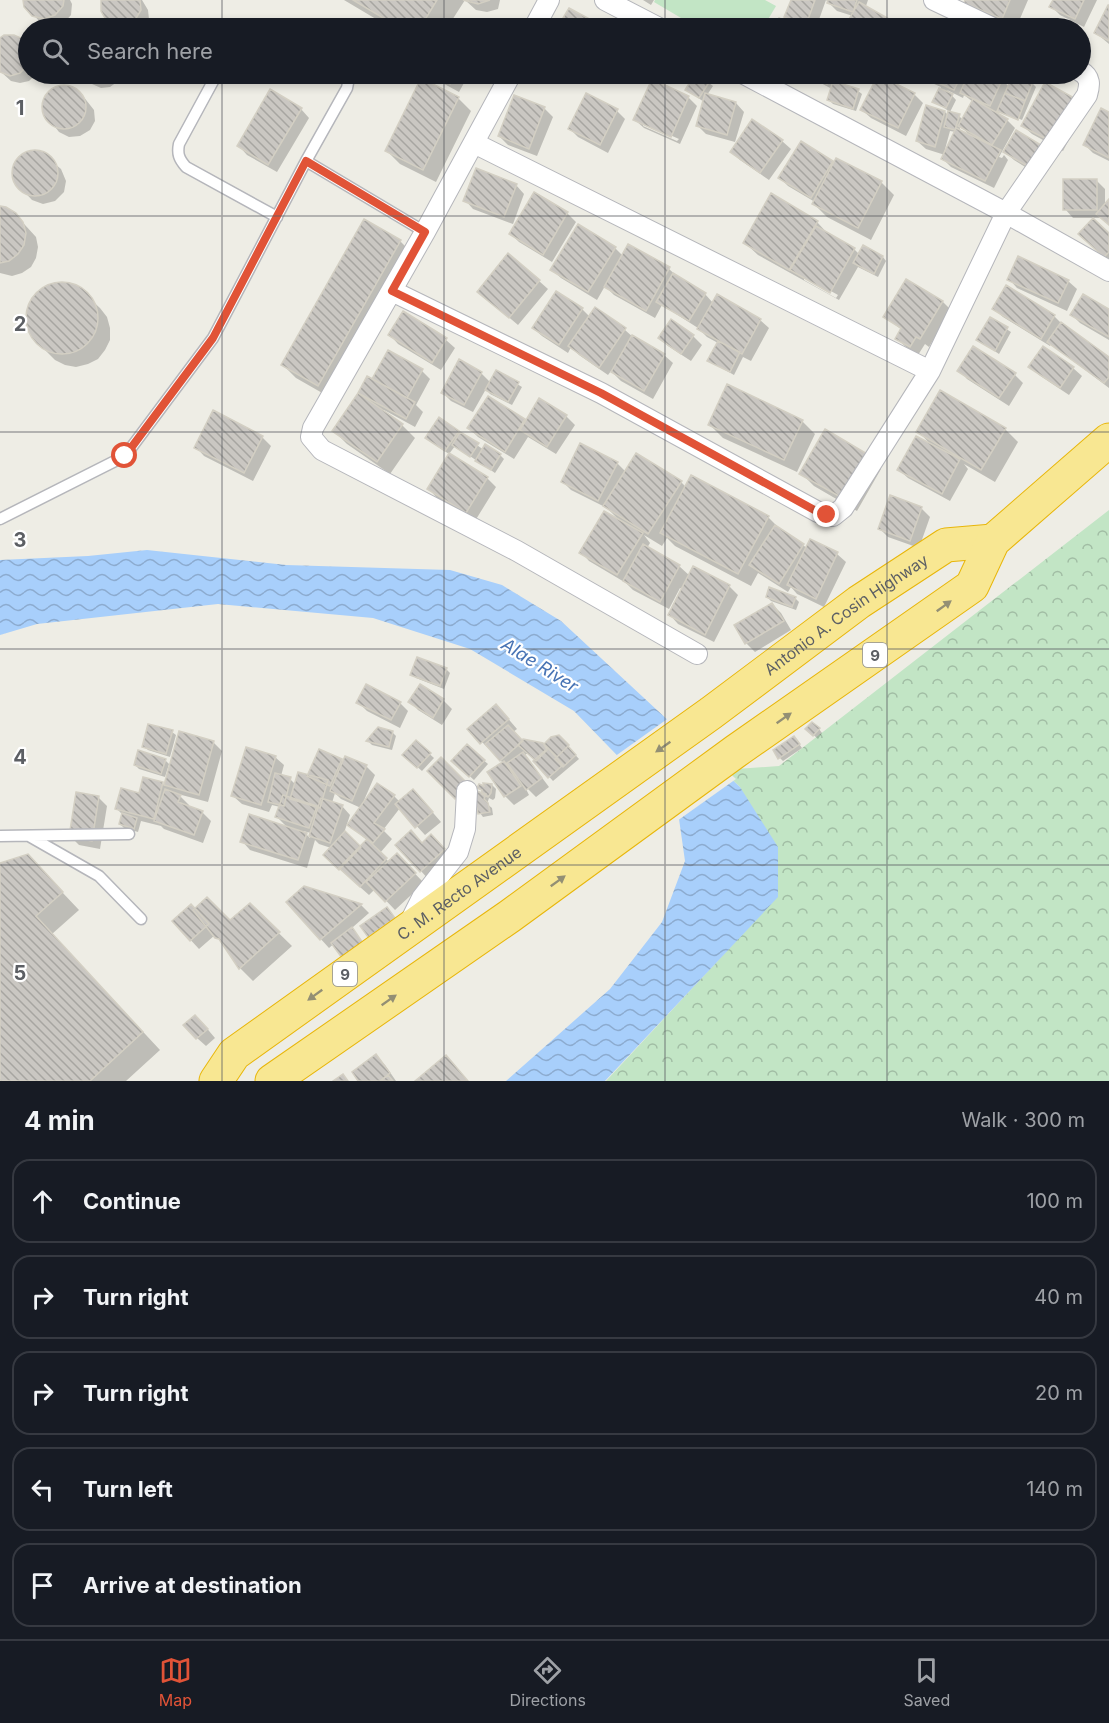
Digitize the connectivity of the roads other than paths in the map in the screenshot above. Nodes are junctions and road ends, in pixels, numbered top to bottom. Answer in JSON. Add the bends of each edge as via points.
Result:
{"nodes":[{"id":1,"x":549,"y":0,"type":"edge"},
{"id":2,"x":605,"y":0,"type":"edge"},
{"id":3,"x":934,"y":0,"type":"edge"},
{"id":4,"x":539,"y":18,"type":"edge"},
{"id":5,"x":640,"y":18,"type":"edge"},
{"id":6,"x":972,"y":18,"type":"edge"},
{"id":7,"x":212,"y":84,"type":"edge"},
{"id":8,"x":348,"y":84,"type":"edge"},
{"id":9,"x":506,"y":84,"type":"edge"},
{"id":10,"x":763,"y":84,"type":"edge"},
{"id":11,"x":1090,"y":84,"type":"edge"},
{"id":12,"x":474,"y":143,"type":"junction"},
{"id":13,"x":306,"y":161,"type":"junction"},
{"id":14,"x":1006,"y":213,"type":"junction"},
{"id":15,"x":277,"y":217,"type":"junction"},
{"id":16,"x":425,"y":232,"type":"junction"},
{"id":17,"x":1109,"y":271,"type":"edge"},
{"id":18,"x":392,"y":291,"type":"junction"},
{"id":19,"x":930,"y":371,"type":"junction"},
{"id":20,"x":1109,"y":440,"type":"edge"},
{"id":21,"x":0,"y":519,"type":"edge"},
{"id":22,"x":993,"y":541,"type":"junction"},
{"id":23,"x":697,"y":654,"type":"dead end"},
{"id":24,"x":711,"y":713,"type":"joint"},
{"id":25,"x":467,"y":791,"type":"dead end"},
{"id":26,"x":129,"y":834,"type":"dead end"},
{"id":27,"x":0,"y":836,"type":"edge"},
{"id":28,"x":29,"y":836,"type":"junction"},
{"id":29,"x":141,"y":919,"type":"dead end"},
{"id":30,"x":406,"y":929,"type":"junction"},
{"id":31,"x":216,"y":1081,"type":"edge"},
{"id":32,"x":272,"y":1081,"type":"edge"}],
"edges":[{"from":1,"to":4,"type":"street"},
{"from":2,"to":5,"type":"street"},
{"from":3,"to":6,"type":"street"},
{"from":7,"to":15,"type":"lane","via":[[180,144],[180,160]]},
{"from":8,"to":13,"type":"lane"},
{"from":9,"to":12,"type":"street"},
{"from":10,"to":14,"type":"street"},
{"from":11,"to":14,"type":"street","via":[[1087,95]]},
{"from":12,"to":16,"type":"street"},
{"from":12,"to":19,"type":"street"},
{"from":13,"to":15,"type":"lane"},
{"from":13,"to":16,"type":"lane"},
{"from":14,"to":17,"type":"street"},
{"from":14,"to":19,"type":"street"},
{"from":15,"to":21,"type":"lane","via":[[213,338],[125,456]]},
{"from":16,"to":18,"type":"street"},
{"from":18,"to":19,"type":"street","via":[[601,393],[818,512],[833,516],[843,508]]},
{"from":18,"to":23,"type":"street","via":[[313,428],[311,437],[316,445],[517,551]]},
{"from":20,"to":22,"type":"highway","number":"9"},
{"from":22,"to":24,"type":"highway","name":"Antonio A. Cosin Highway","number":"9","via":[[946,544],[859,602]]},
{"from":32,"to":22,"type":"highway","number":"9","one_way":true,"via":[[972,586]]},
{"from":24,"to":30,"type":"highway","name":"C. M. Recto Avenue","number":"9","one_way":true},
{"from":25,"to":30,"type":"street","via":[[465,829],[458,852],[422,897]]},
{"from":26,"to":28,"type":"lane"},
{"from":27,"to":28,"type":"lane"},
{"from":28,"to":29,"type":"lane","via":[[99,876]]},
{"from":30,"to":31,"type":"highway","name":"C. M. Recto Avenue","number":"9","one_way":true,"via":[[234,1054]]}]}
